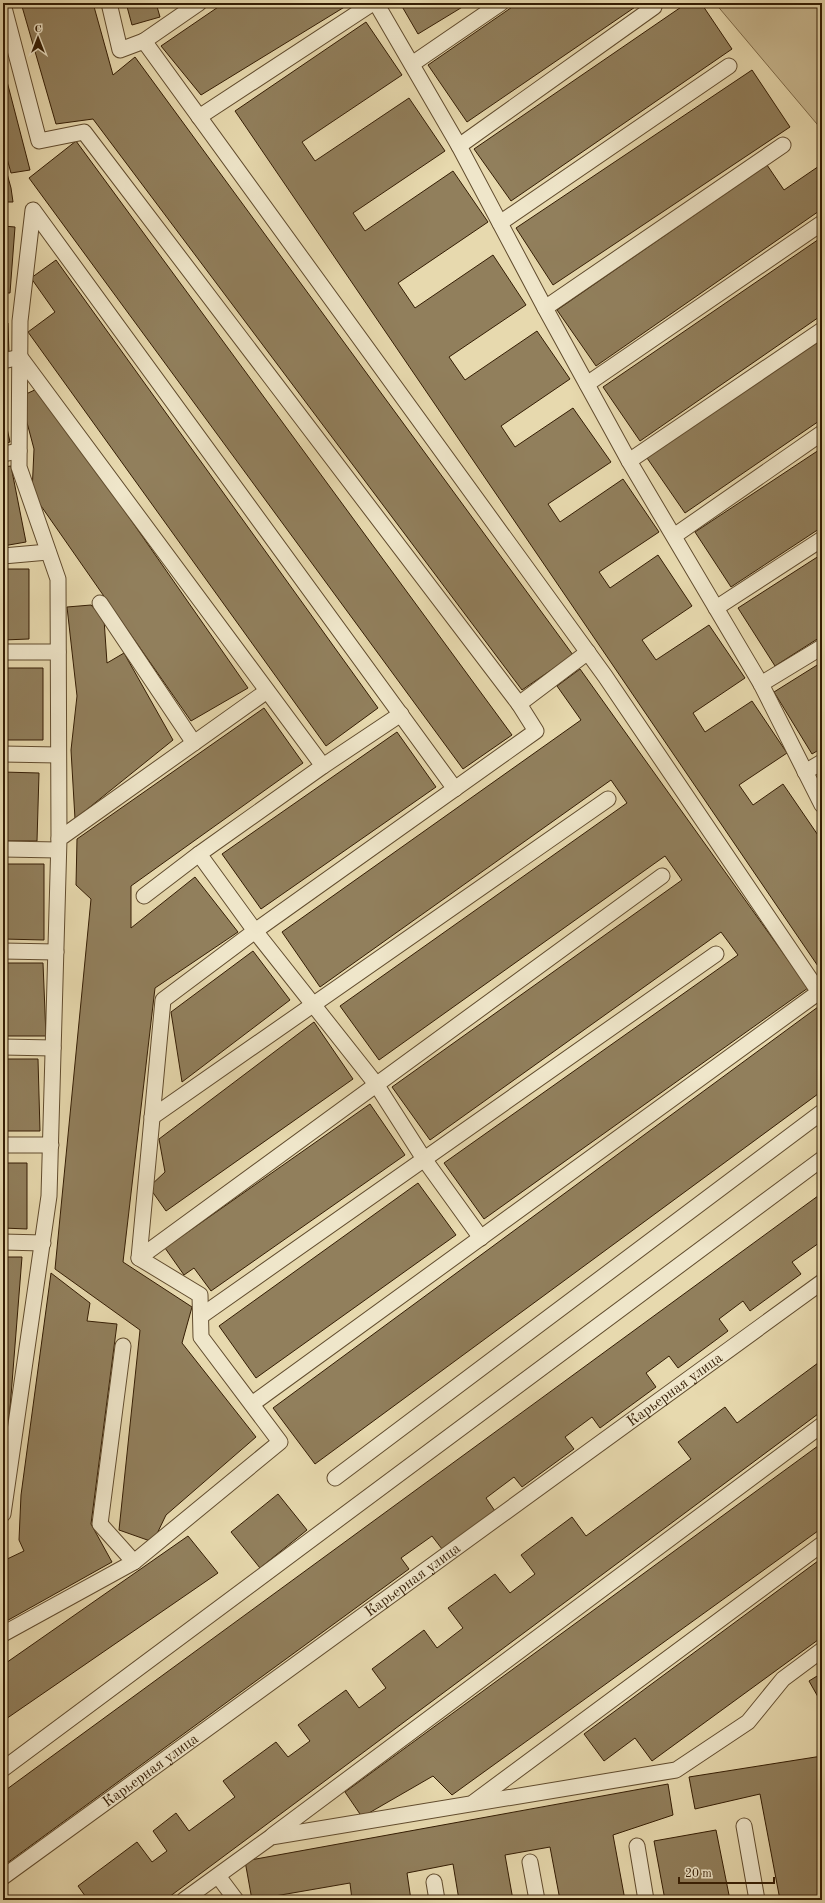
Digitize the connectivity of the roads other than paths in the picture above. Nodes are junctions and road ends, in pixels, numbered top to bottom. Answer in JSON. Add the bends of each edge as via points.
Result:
{"nodes":[{"id":1,"x":109,"y":3,"type":"edge"},
{"id":2,"x":199,"y":3,"type":"edge"},
{"id":3,"x":373,"y":3,"type":"edge"},
{"id":4,"x":376,"y":3,"type":"edge"},
{"id":5,"x":501,"y":3,"type":"edge"},
{"id":6,"x":3,"y":4,"type":"edge"},
{"id":7,"x":654,"y":7,"type":"dead end"},
{"id":8,"x":144,"y":41,"type":"junction"},
{"id":9,"x":412,"y":64,"type":"junction"},
{"id":10,"x":729,"y":66,"type":"dead end"},
{"id":11,"x":199,"y":117,"type":"junction"},
{"id":12,"x":783,"y":145,"type":"dead end"},
{"id":13,"x":460,"y":146,"type":"junction"},
{"id":14,"x":500,"y":223,"type":"junction"},
{"id":15,"x":822,"y":223,"type":"edge"},
{"id":16,"x":545,"y":308,"type":"junction"},
{"id":17,"x":822,"y":330,"type":"edge"},
{"id":18,"x":20,"y":357,"type":"junction"},
{"id":19,"x":3,"y":361,"type":"edge"},
{"id":20,"x":587,"y":384,"type":"junction"},
{"id":21,"x":822,"y":433,"type":"edge"},
{"id":22,"x":19,"y":451,"type":"junction"},
{"id":23,"x":3,"y":454,"type":"edge"},
{"id":24,"x":629,"y":461,"type":"junction"},
{"id":25,"x":674,"y":536,"type":"junction"},
{"id":26,"x":822,"y":539,"type":"edge"},
{"id":27,"x":48,"y":552,"type":"junction"},
{"id":28,"x":3,"y":556,"type":"edge"},
{"id":29,"x":100,"y":603,"type":"dead end"},
{"id":30,"x":716,"y":608,"type":"junction"},
{"id":31,"x":822,"y":647,"type":"edge"},
{"id":32,"x":3,"y":652,"type":"edge"},
{"id":33,"x":58,"y":652,"type":"junction"},
{"id":34,"x":588,"y":652,"type":"junction"},
{"id":35,"x":761,"y":684,"type":"junction"},
{"id":36,"x":267,"y":691,"type":"junction"},
{"id":37,"x":518,"y":704,"type":"junction"},
{"id":38,"x":401,"y":714,"type":"junction"},
{"id":39,"x":194,"y":743,"type":"junction"},
{"id":40,"x":3,"y":754,"type":"edge"},
{"id":41,"x":58,"y":755,"type":"junction"},
{"id":42,"x":822,"y":762,"type":"edge"},
{"id":43,"x":323,"y":766,"type":"junction"},
{"id":44,"x":806,"y":772,"type":"junction"},
{"id":45,"x":455,"y":789,"type":"junction"},
{"id":46,"x":608,"y":799,"type":"dead end"},
{"id":47,"x":822,"y":805,"type":"edge"},
{"id":48,"x":58,"y":845,"type":"junction"},
{"id":49,"x":3,"y":850,"type":"edge"},
{"id":50,"x":200,"y":854,"type":"junction"},
{"id":51,"x":662,"y":876,"type":"dead end"},
{"id":52,"x":144,"y":896,"type":"dead end"},
{"id":53,"x":255,"y":931,"type":"junction"},
{"id":54,"x":3,"y":951,"type":"edge"},
{"id":55,"x":56,"y":952,"type":"junction"},
{"id":56,"x":716,"y":954,"type":"dead end"},
{"id":57,"x":820,"y":992,"type":"edge"},
{"id":58,"x":314,"y":1004,"type":"junction"},
{"id":59,"x":3,"y":1047,"type":"edge"},
{"id":60,"x":53,"y":1048,"type":"junction"},
{"id":61,"x":376,"y":1084,"type":"junction"},
{"id":62,"x":822,"y":1112,"type":"edge"},
{"id":63,"x":152,"y":1117,"type":"junction"},
{"id":64,"x":3,"y":1145,"type":"edge"},
{"id":65,"x":51,"y":1146,"type":"junction"},
{"id":66,"x":424,"y":1159,"type":"junction"},
{"id":67,"x":822,"y":1159,"type":"edge"},
{"id":68,"x":481,"y":1238,"type":"junction"},
{"id":69,"x":3,"y":1242,"type":"edge"},
{"id":70,"x":43,"y":1243,"type":"junction"},
{"id":71,"x":139,"y":1258,"type":"junction"},
{"id":72,"x":822,"y":1282,"type":"edge"},
{"id":73,"x":201,"y":1316,"type":"junction"},
{"id":74,"x":123,"y":1346,"type":"dead end"},
{"id":75,"x":252,"y":1404,"type":"junction"},
{"id":76,"x":822,"y":1425,"type":"edge"},
{"id":77,"x":335,"y":1478,"type":"dead end"},
{"id":78,"x":3,"y":1514,"type":"edge"},
{"id":79,"x":822,"y":1544,"type":"edge"},
{"id":80,"x":134,"y":1562,"type":"junction"},
{"id":81,"x":3,"y":1634,"type":"edge"},
{"id":82,"x":822,"y":1650,"type":"edge"},
{"id":83,"x":3,"y":1769,"type":"edge"},
{"id":84,"x":471,"y":1804,"type":"junction"},
{"id":85,"x":744,"y":1826,"type":"dead end"},
{"id":86,"x":271,"y":1837,"type":"junction"},
{"id":87,"x":637,"y":1846,"type":"dead end"},
{"id":88,"x":530,"y":1862,"type":"dead end"},
{"id":89,"x":218,"y":1876,"type":"junction"},
{"id":90,"x":3,"y":1877,"type":"edge"},
{"id":91,"x":434,"y":1882,"type":"dead end"},
{"id":92,"x":184,"y":1900,"type":"edge"},
{"id":93,"x":236,"y":1900,"type":"edge"},
{"id":94,"x":437,"y":1900,"type":"edge"},
{"id":95,"x":537,"y":1900,"type":"edge"},
{"id":96,"x":646,"y":1900,"type":"edge"},
{"id":97,"x":757,"y":1900,"type":"edge"}],
"edges":[{"from":1,"to":8,"type":"lane","via":[[120,50]]},
{"from":2,"to":8,"type":"lane"},
{"from":3,"to":11,"type":"lane"},
{"from":4,"to":9,"type":"lane"},
{"from":5,"to":9,"type":"lane"},
{"from":6,"to":37,"type":"lane","via":[[39,141],[84,132]]},
{"from":7,"to":13,"type":"lane"},
{"from":8,"to":11,"type":"lane"},
{"from":9,"to":13,"type":"lane"},
{"from":10,"to":14,"type":"lane"},
{"from":11,"to":34,"type":"lane"},
{"from":12,"to":16,"type":"lane"},
{"from":13,"to":14,"type":"lane"},
{"from":14,"to":16,"type":"lane"},
{"from":15,"to":20,"type":"lane"},
{"from":16,"to":20,"type":"lane"},
{"from":17,"to":24,"type":"lane"},
{"from":18,"to":19,"type":"lane"},
{"from":18,"to":22,"type":"lane"},
{"from":18,"to":36,"type":"lane"},
{"from":18,"to":38,"type":"lane","via":[[20,321],[32,210]]},
{"from":20,"to":24,"type":"lane"},
{"from":21,"to":25,"type":"lane"},
{"from":22,"to":23,"type":"lane"},
{"from":22,"to":27,"type":"lane","via":[[19,467]]},
{"from":24,"to":25,"type":"lane"},
{"from":25,"to":30,"type":"lane"},
{"from":26,"to":30,"type":"lane"},
{"from":27,"to":28,"type":"lane"},
{"from":27,"to":33,"type":"lane","via":[[58,579]]},
{"from":29,"to":39,"type":"lane"},
{"from":30,"to":35,"type":"lane"},
{"from":31,"to":35,"type":"lane"},
{"from":32,"to":33,"type":"lane"},
{"from":33,"to":41,"type":"lane"},
{"from":34,"to":37,"type":"lane"},
{"from":34,"to":57,"type":"lane"},
{"from":35,"to":44,"type":"lane"},
{"from":36,"to":39,"type":"lane"},
{"from":36,"to":43,"type":"lane"},
{"from":37,"to":45,"type":"lane","via":[[536,731]]},
{"from":38,"to":43,"type":"lane"},
{"from":38,"to":45,"type":"lane"},
{"from":39,"to":48,"type":"lane"},
{"from":40,"to":41,"type":"lane"},
{"from":41,"to":48,"type":"lane"},
{"from":42,"to":44,"type":"lane"},
{"from":43,"to":50,"type":"lane"},
{"from":44,"to":47,"type":"lane"},
{"from":45,"to":53,"type":"lane"},
{"from":46,"to":58,"type":"lane"},
{"from":48,"to":49,"type":"lane"},
{"from":48,"to":55,"type":"lane"},
{"from":50,"to":52,"type":"lane"},
{"from":50,"to":53,"type":"lane"},
{"from":51,"to":61,"type":"lane"},
{"from":53,"to":58,"type":"lane"},
{"from":53,"to":63,"type":"lane","via":[[163,1000]]},
{"from":54,"to":55,"type":"lane"},
{"from":55,"to":60,"type":"lane"},
{"from":56,"to":66,"type":"lane"},
{"from":57,"to":68,"type":"lane"},
{"from":58,"to":61,"type":"lane"},
{"from":58,"to":63,"type":"lane"},
{"from":59,"to":60,"type":"lane"},
{"from":60,"to":65,"type":"lane"},
{"from":61,"to":66,"type":"lane"},
{"from":61,"to":71,"type":"lane"},
{"from":62,"to":77,"type":"lane"},
{"from":63,"to":71,"type":"lane"},
{"from":64,"to":65,"type":"lane"},
{"from":65,"to":70,"type":"lane","via":[[49,1196]]},
{"from":66,"to":68,"type":"lane"},
{"from":66,"to":73,"type":"lane"},
{"from":67,"to":83,"type":"lane"},
{"from":68,"to":75,"type":"lane"},
{"from":69,"to":70,"type":"lane"},
{"from":70,"to":78,"type":"lane"},
{"from":71,"to":73,"type":"lane","via":[[200,1295]]},
{"from":72,"to":90,"type":"lane","name":"Карьерная улица"},
{"from":73,"to":75,"type":"lane","via":[[201,1337]]},
{"from":74,"to":80,"type":"lane","via":[[100,1524]]},
{"from":75,"to":80,"type":"lane","via":[[280,1442]]},
{"from":76,"to":86,"type":"lane"},
{"from":79,"to":84,"type":"lane"},
{"from":80,"to":81,"type":"lane"},
{"from":82,"to":84,"type":"lane","via":[[783,1679],[748,1722],[676,1770]]},
{"from":84,"to":86,"type":"lane"},
{"from":85,"to":97,"type":"lane"},
{"from":86,"to":89,"type":"lane"},
{"from":87,"to":96,"type":"lane"},
{"from":88,"to":95,"type":"lane"},
{"from":89,"to":92,"type":"lane"},
{"from":89,"to":93,"type":"lane"},
{"from":91,"to":94,"type":"lane"}]}
